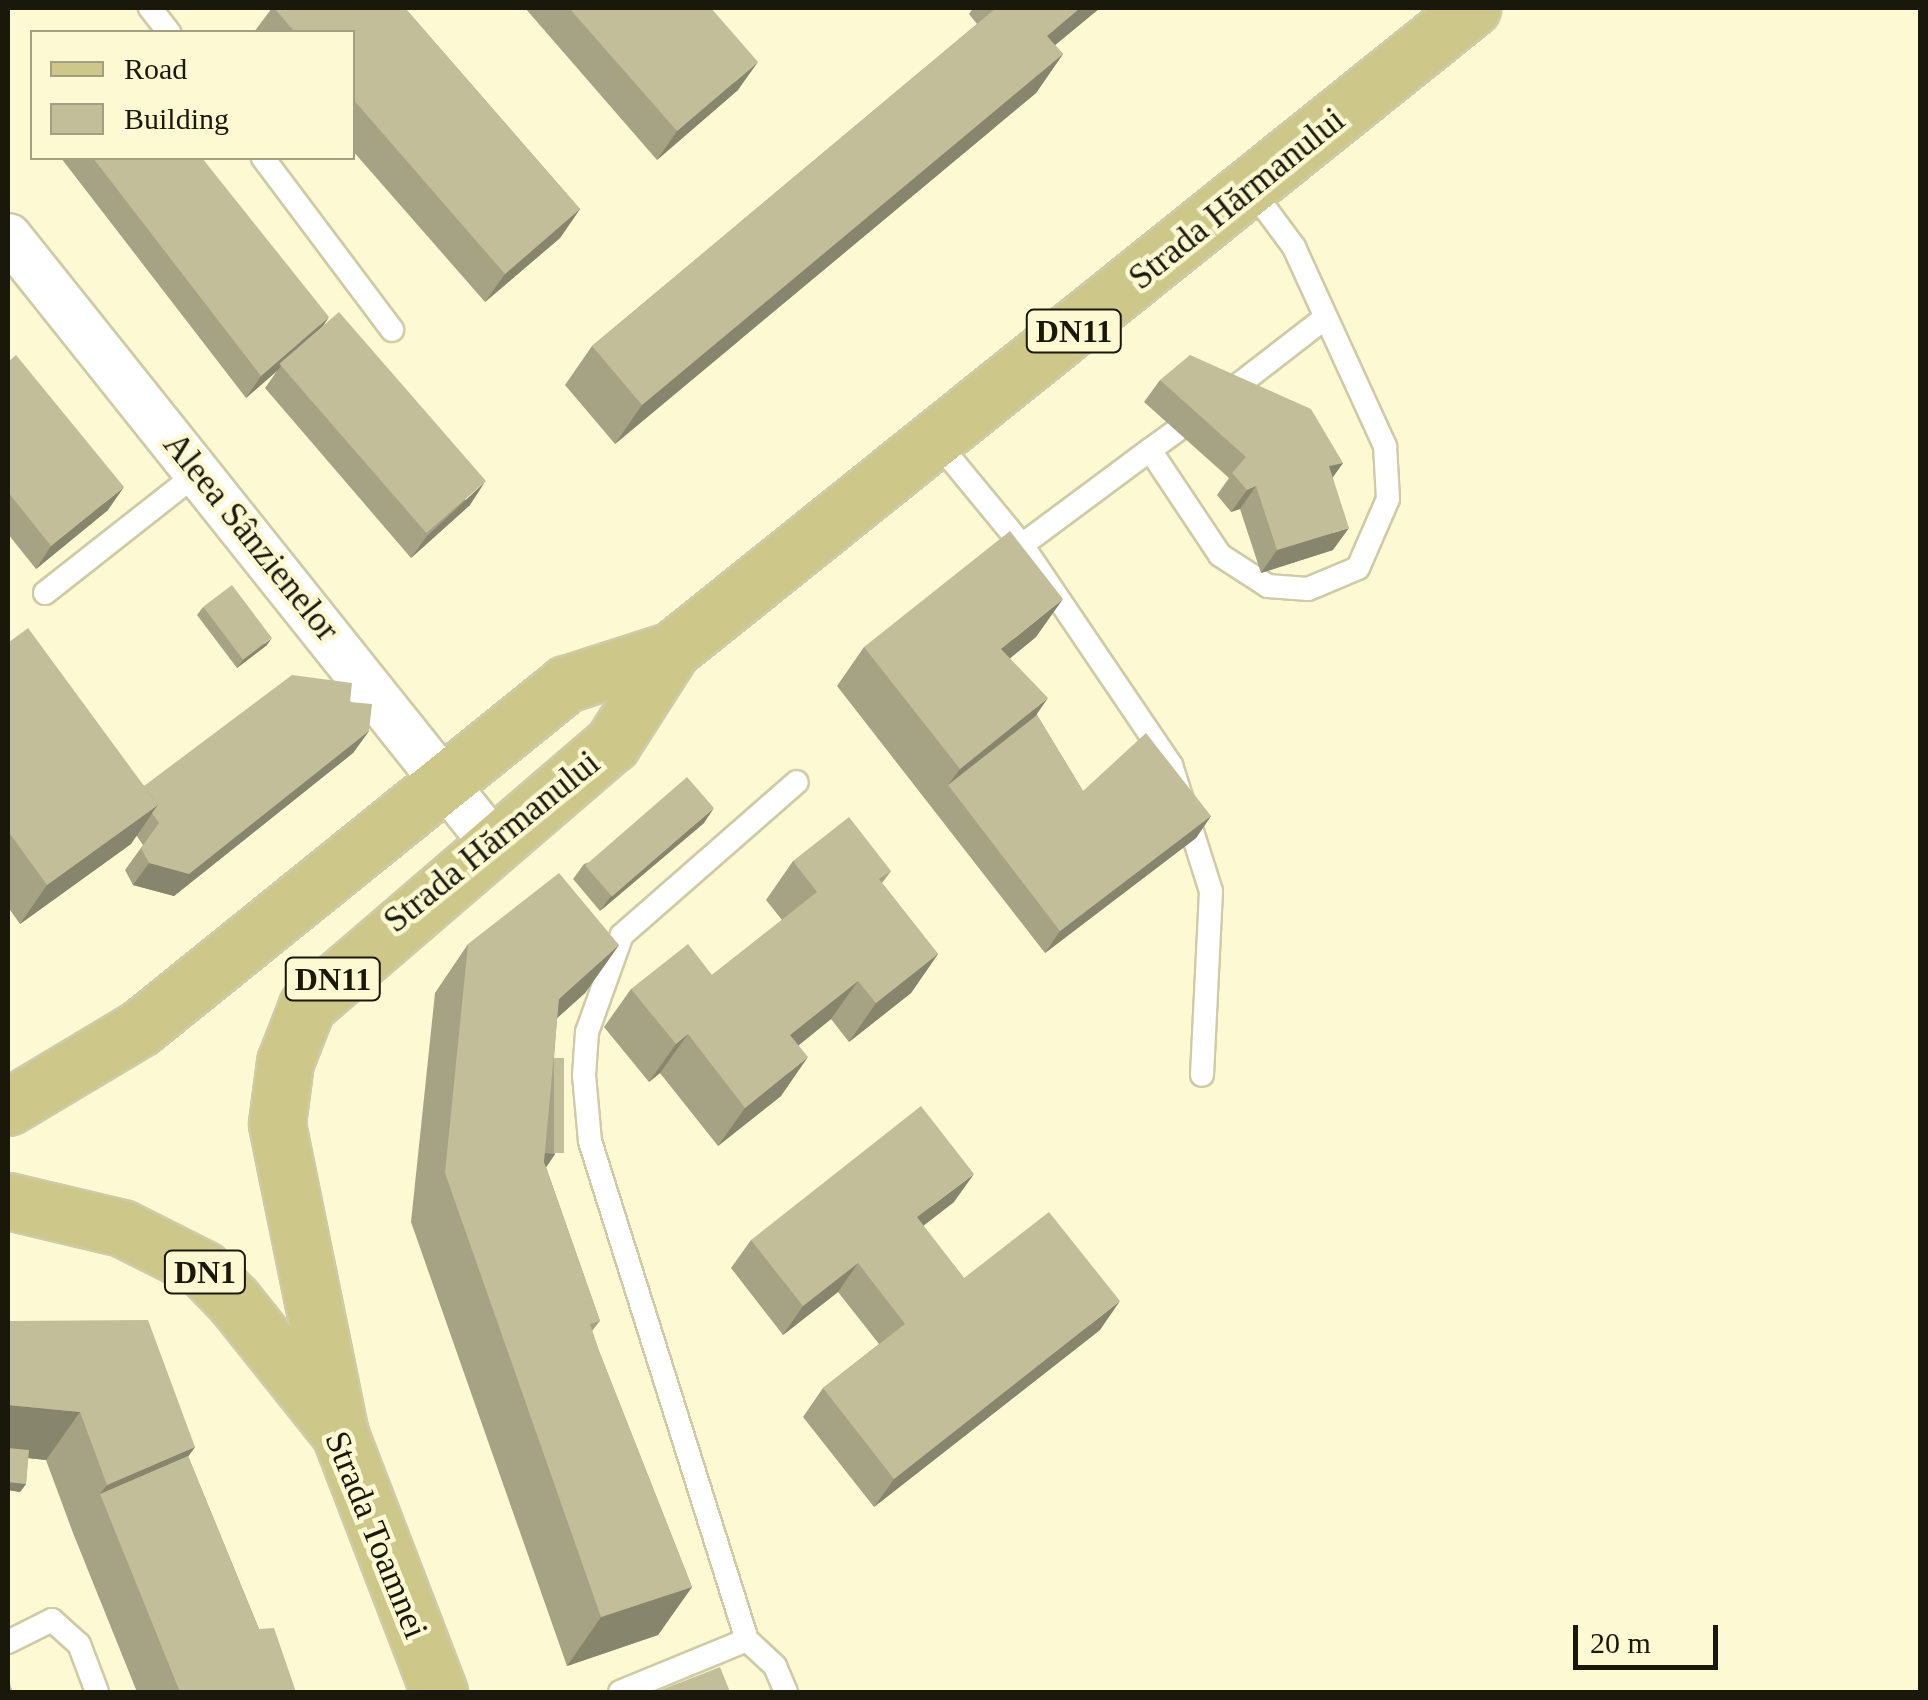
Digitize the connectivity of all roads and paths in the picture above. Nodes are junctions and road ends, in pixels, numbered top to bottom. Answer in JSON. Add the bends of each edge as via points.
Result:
{"nodes":[{"id":1,"x":150,"y":8,"type":"edge"},
{"id":2,"x":1472,"y":8,"type":"edge"},
{"id":3,"x":167,"y":30,"type":"edge"},
{"id":4,"x":264,"y":160,"type":"edge"},
{"id":5,"x":1250,"y":189,"type":"junction"},
{"id":6,"x":11,"y":248,"type":"edge"},
{"id":7,"x":1326,"y":318,"type":"junction"},
{"id":8,"x":392,"y":330,"type":"dead end"},
{"id":9,"x":1221,"y":398,"type":"edge"},
{"id":10,"x":1176,"y":431,"type":"edge"},
{"id":11,"x":937,"y":442,"type":"junction"},
{"id":12,"x":1150,"y":450,"type":"junction"},
{"id":13,"x":199,"y":472,"type":"junction"},
{"id":14,"x":1022,"y":545,"type":"junction"},
{"id":15,"x":46,"y":593,"type":"dead end"},
{"id":16,"x":672,"y":650,"type":"junction"},
{"id":17,"x":442,"y":776,"type":"junction"},
{"id":18,"x":797,"y":782,"type":"dead end"},
{"id":19,"x":491,"y":841,"type":"junction"},
{"id":20,"x":1202,"y":1075,"type":"dead end"},
{"id":21,"x":8,"y":1107,"type":"edge"},
{"id":22,"x":8,"y":1201,"type":"edge"},
{"id":23,"x":340,"y":1434,"type":"junction"},
{"id":24,"x":747,"y":1640,"type":"junction"},
{"id":25,"x":8,"y":1642,"type":"edge"},
{"id":26,"x":97,"y":1692,"type":"edge"},
{"id":27,"x":439,"y":1692,"type":"edge"},
{"id":28,"x":620,"y":1692,"type":"edge"},
{"id":29,"x":786,"y":1692,"type":"edge"}],
"edges":[{"from":1,"to":3,"type":"lane"},
{"from":2,"to":5,"type":"main road","name":"Strada Hărmanului","number":"DN11"},
{"from":4,"to":8,"type":"lane"},
{"from":5,"to":7,"type":"lane","via":[[1294,248]]},
{"from":5,"to":11,"type":"main road","name":"Strada Hărmanului","number":"DN11"},
{"from":6,"to":13,"type":"street","name":"Aleea Sânzienelor"},
{"from":7,"to":9,"type":"lane"},
{"from":7,"to":12,"type":"lane","via":[[1385,446],[1388,499],[1358,568],[1308,589],[1268,586],[1220,555]]},
{"from":10,"to":12,"type":"lane"},
{"from":11,"to":14,"type":"lane"},
{"from":11,"to":16,"type":"main road","name":"Strada Hărmanului","number":"DN11"},
{"from":12,"to":14,"type":"lane"},
{"from":13,"to":15,"type":"lane"},
{"from":13,"to":17,"type":"street","name":"Aleea Sânzienelor"},
{"from":14,"to":20,"type":"lane","via":[[1170,765],[1201,841],[1212,891]]},
{"from":16,"to":17,"type":"main road","name":"Strada Hărmanului","number":"DN11","via":[[566,684]]},
{"from":16,"to":19,"type":"main road","name":"Strada Hărmanului","number":"DN11","via":[[612,744]]},
{"from":17,"to":19,"type":"street","name":"Aleea Sânzienelor"},
{"from":17,"to":21,"type":"main road","name":"Strada Hărmanului","number":"DN11","via":[[140,1028]]},
{"from":18,"to":24,"type":"lane","via":[[622,935],[587,1032],[584,1075],[590,1142]]},
{"from":19,"to":23,"type":"main road","name":"Strada Hărmanului","number":"DN11","via":[[307,1006],[286,1062],[280,1137]]},
{"from":22,"to":23,"type":"main road","name":"Strada Toamnei","number":"DN1","via":[[122,1228],[202,1269]]},
{"from":23,"to":27,"type":"main road","name":"Strada Toamnei","number":"DN1"},
{"from":24,"to":28,"type":"lane"},
{"from":24,"to":29,"type":"lane","via":[[775,1666]]},
{"from":25,"to":26,"type":"lane","via":[[52,1620],[79,1644]]}]}
